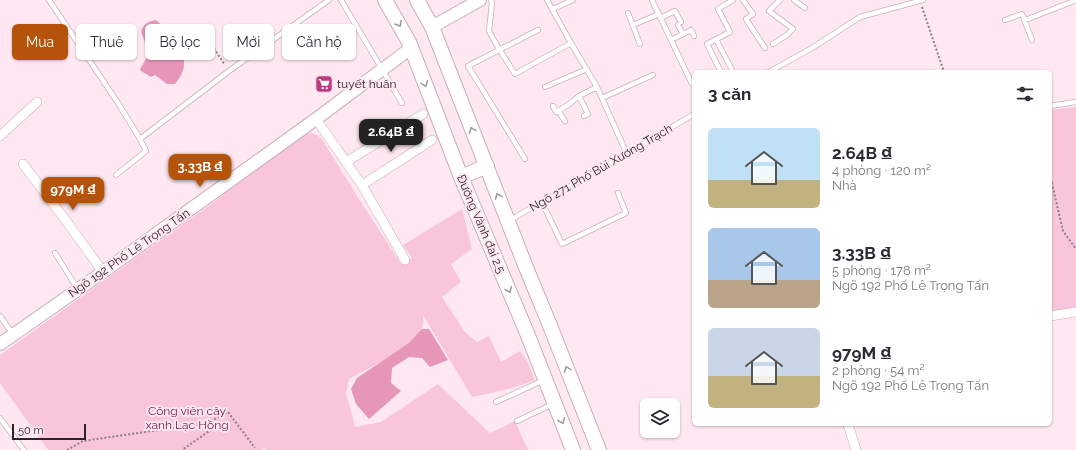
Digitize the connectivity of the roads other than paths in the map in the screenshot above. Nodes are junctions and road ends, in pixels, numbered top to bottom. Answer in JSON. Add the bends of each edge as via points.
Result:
{"nodes":[{"id":1,"x":49,"y":0,"type":"edge"},
{"id":2,"x":328,"y":0,"type":"edge"},
{"id":3,"x":342,"y":0,"type":"edge"},
{"id":4,"x":385,"y":0,"type":"edge"},
{"id":5,"x":417,"y":0,"type":"edge"},
{"id":6,"x":480,"y":0,"type":"edge"},
{"id":7,"x":491,"y":0,"type":"edge"},
{"id":8,"x":547,"y":0,"type":"edge"},
{"id":9,"x":573,"y":0,"type":"edge"},
{"id":10,"x":652,"y":0,"type":"edge"},
{"id":11,"x":733,"y":0,"type":"edge"},
{"id":12,"x":744,"y":0,"type":"edge"},
{"id":13,"x":780,"y":0,"type":"edge"},
{"id":14,"x":794,"y":0,"type":"edge"},
{"id":15,"x":922,"y":0,"type":"edge"},
{"id":16,"x":1075,"y":0,"type":"edge"},
{"id":17,"x":805,"y":8,"type":"dead end"},
{"id":18,"x":553,"y":9,"type":"junction"},
{"id":19,"x":628,"y":13,"type":"dead end"},
{"id":20,"x":660,"y":16,"type":"junction"},
{"id":21,"x":1005,"y":20,"type":"dead end"},
{"id":22,"x":1025,"y":20,"type":"junction"},
{"id":23,"x":633,"y":25,"type":"junction"},
{"id":24,"x":432,"y":27,"type":"junction"},
{"id":25,"x":538,"y":30,"type":"dead end"},
{"id":26,"x":683,"y":34,"type":"junction"},
{"id":27,"x":694,"y":36,"type":"dead end"},
{"id":28,"x":716,"y":39,"type":"junction"},
{"id":29,"x":671,"y":40,"type":"junction"},
{"id":30,"x":1032,"y":40,"type":"dead end"},
{"id":31,"x":571,"y":43,"type":"junction"},
{"id":32,"x":640,"y":44,"type":"dead end"},
{"id":33,"x":772,"y":44,"type":"dead end"},
{"id":34,"x":411,"y":48,"type":"junction"},
{"id":35,"x":765,"y":48,"type":"dead end"},
{"id":36,"x":499,"y":49,"type":"junction"},
{"id":37,"x":382,"y":69,"type":"junction"},
{"id":38,"x":587,"y":70,"type":"junction"},
{"id":39,"x":720,"y":70,"type":"edge"},
{"id":40,"x":732,"y":70,"type":"edge"},
{"id":41,"x":773,"y":70,"type":"edge"},
{"id":42,"x":653,"y":75,"type":"dead end"},
{"id":43,"x":692,"y":84,"type":"dead end"},
{"id":44,"x":545,"y":87,"type":"dead end"},
{"id":45,"x":597,"y":87,"type":"junction"},
{"id":46,"x":579,"y":96,"type":"junction"},
{"id":47,"x":602,"y":98,"type":"junction"},
{"id":48,"x":37,"y":102,"type":"dead end"},
{"id":49,"x":1076,"y":102,"type":"edge"},
{"id":50,"x":402,"y":103,"type":"dead end"},
{"id":51,"x":553,"y":106,"type":"dead end"},
{"id":52,"x":1052,"y":106,"type":"edge"},
{"id":53,"x":558,"y":111,"type":"junction"},
{"id":54,"x":422,"y":114,"type":"dead end"},
{"id":55,"x":692,"y":115,"type":"edge"},
{"id":56,"x":584,"y":116,"type":"dead end"},
{"id":57,"x":316,"y":119,"type":"junction"},
{"id":58,"x":565,"y":122,"type":"dead end"},
{"id":59,"x":0,"y":136,"type":"edge"},
{"id":60,"x":140,"y":139,"type":"junction"},
{"id":61,"x":432,"y":140,"type":"dead end"},
{"id":62,"x":627,"y":154,"type":"junction"},
{"id":63,"x":525,"y":159,"type":"dead end"},
{"id":64,"x":346,"y":162,"type":"junction"},
{"id":65,"x":23,"y":164,"type":"dead end"},
{"id":66,"x":486,"y":166,"type":"junction"},
{"id":67,"x":116,"y":175,"type":"dead end"},
{"id":68,"x":461,"y":177,"type":"junction"},
{"id":69,"x":362,"y":184,"type":"junction"},
{"id":70,"x":618,"y":193,"type":"dead end"},
{"id":71,"x":542,"y":202,"type":"junction"},
{"id":72,"x":508,"y":221,"type":"junction"},
{"id":73,"x":55,"y":253,"type":"dead end"},
{"id":74,"x":405,"y":260,"type":"dead end"},
{"id":75,"x":104,"y":272,"type":"junction"},
{"id":76,"x":78,"y":289,"type":"junction"},
{"id":77,"x":1076,"y":312,"type":"edge"},
{"id":78,"x":0,"y":316,"type":"edge"},
{"id":79,"x":1052,"y":316,"type":"edge"},
{"id":80,"x":13,"y":334,"type":"junction"},
{"id":81,"x":0,"y":344,"type":"edge"},
{"id":82,"x":545,"y":380,"type":"junction"},
{"id":83,"x":496,"y":402,"type":"dead end"},
{"id":84,"x":554,"y":403,"type":"junction"},
{"id":85,"x":0,"y":418,"type":"edge"},
{"id":86,"x":517,"y":421,"type":"dead end"},
{"id":87,"x":849,"y":426,"type":"edge"},
{"id":88,"x":591,"y":431,"type":"junction"},
{"id":89,"x":572,"y":446,"type":"edge"},
{"id":90,"x":24,"y":450,"type":"edge"},
{"id":91,"x":599,"y":450,"type":"edge"},
{"id":92,"x":856,"y":450,"type":"edge"}],
"edges":[{"from":1,"to":60,"type":"lane"},
{"from":2,"to":60,"type":"lane","via":[[229,70]]},
{"from":3,"to":37,"type":"lane"},
{"from":4,"to":34,"type":"main road","name":"Đường Vành đai 2.5","one_way":true},
{"from":5,"to":24,"type":"main road","name":"Đường Vành đai 2.5"},
{"from":6,"to":24,"type":"street"},
{"from":7,"to":36,"type":"lane","via":[[490,31]]},
{"from":8,"to":18,"type":"lane"},
{"from":9,"to":18,"type":"lane"},
{"from":10,"to":20,"type":"lane"},
{"from":11,"to":28,"type":"lane","via":[[718,9],[730,32]]},
{"from":12,"to":35,"type":"lane","via":[[753,14],[746,19]]},
{"from":13,"to":33,"type":"lane","via":[[768,11],[793,29]]},
{"from":14,"to":17,"type":"lane"},
{"from":15,"to":41,"type":"lane","via":[[860,17]]},
{"from":16,"to":22,"type":"lane"},
{"from":18,"to":31,"type":"lane"},
{"from":19,"to":23,"type":"lane"},
{"from":20,"to":23,"type":"lane"},
{"from":20,"to":26,"type":"lane","via":[[675,11]]},
{"from":20,"to":29,"type":"lane"},
{"from":21,"to":22,"type":"lane","via":[[1022,14]]},
{"from":22,"to":30,"type":"lane"},
{"from":23,"to":32,"type":"lane"},
{"from":66,"to":24,"type":"main road","name":"Đường Vành đai 2.5","one_way":true},
{"from":25,"to":36,"type":"lane"},
{"from":26,"to":27,"type":"lane","via":[[691,30]]},
{"from":26,"to":29,"type":"lane"},
{"from":28,"to":39,"type":"lane","via":[[707,44]]},
{"from":28,"to":40,"type":"lane"},
{"from":29,"to":43,"type":"lane"},
{"from":31,"to":36,"type":"lane","via":[[515,74]]},
{"from":31,"to":38,"type":"lane"},
{"from":34,"to":37,"type":"street","name":"Ngõ 192 Phố Lê Trọng Tấn"},
{"from":34,"to":68,"type":"main road","name":"Đường Vành đai 2.5","one_way":true},
{"from":36,"to":63,"type":"lane","via":[[468,66]]},
{"from":37,"to":50,"type":"lane"},
{"from":37,"to":57,"type":"street","name":"Ngõ 192 Phố Lê Trọng Tấn"},
{"from":38,"to":44,"type":"lane"},
{"from":38,"to":45,"type":"lane"},
{"from":42,"to":47,"type":"lane"},
{"from":45,"to":46,"type":"lane"},
{"from":45,"to":47,"type":"lane"},
{"from":46,"to":53,"type":"lane"},
{"from":46,"to":56,"type":"lane","via":[[588,114]]},
{"from":47,"to":62,"type":"lane"},
{"from":48,"to":59,"type":"street"},
{"from":49,"to":52,"type":"lane"},
{"from":51,"to":53,"type":"lane","via":[[556,112]]},
{"from":53,"to":58,"type":"lane"},
{"from":54,"to":64,"type":"street"},
{"from":55,"to":62,"type":"lane","name":"Ngõ 271 Phố Bùi Xương Trạch"},
{"from":57,"to":64,"type":"street"},
{"from":57,"to":75,"type":"street","name":"Ngõ 192 Phố Lê Trọng Tấn"},
{"from":60,"to":67,"type":"lane","via":[[146,151]]},
{"from":61,"to":69,"type":"street"},
{"from":62,"to":71,"type":"lane","name":"Ngõ 271 Phố Bùi Xương Trạch"},
{"from":64,"to":69,"type":"street"},
{"from":65,"to":75,"type":"street"},
{"from":66,"to":68,"type":"main road"},
{"from":72,"to":66,"type":"main road","name":"Đường Vành đai 2.5","one_way":true},
{"from":68,"to":82,"type":"main road","name":"Đường Vành đai 2.5","one_way":true},
{"from":69,"to":74,"type":"street"},
{"from":70,"to":71,"type":"lane","via":[[626,213],[562,244]]},
{"from":71,"to":72,"type":"lane","name":"Ngõ 271 Phố Bùi Xương Trạch"},
{"from":88,"to":72,"type":"main road","name":"Đường Vành đai 2.5","one_way":true},
{"from":73,"to":76,"type":"lane"},
{"from":75,"to":76,"type":"street","name":"Ngõ 192 Phố Lê Trọng Tấn"},
{"from":76,"to":80,"type":"street","name":"Ngõ 192 Phố Lê Trọng Tấn"},
{"from":77,"to":79,"type":"street"},
{"from":78,"to":80,"type":"lane"},
{"from":80,"to":81,"type":"street","name":"Ngõ 192 Phố Lê Trọng Tấn"},
{"from":82,"to":83,"type":"lane"},
{"from":82,"to":84,"type":"main road","name":"Đường Vành đai 2.5"},
{"from":84,"to":86,"type":"lane"},
{"from":84,"to":89,"type":"main road","name":"Đường Vành đai 2.5","one_way":true},
{"from":85,"to":90,"type":"lane"},
{"from":87,"to":92,"type":"street"},
{"from":88,"to":89,"type":"main road"},
{"from":88,"to":91,"type":"main road","name":"Đường Vành đai 2.5"}]}
